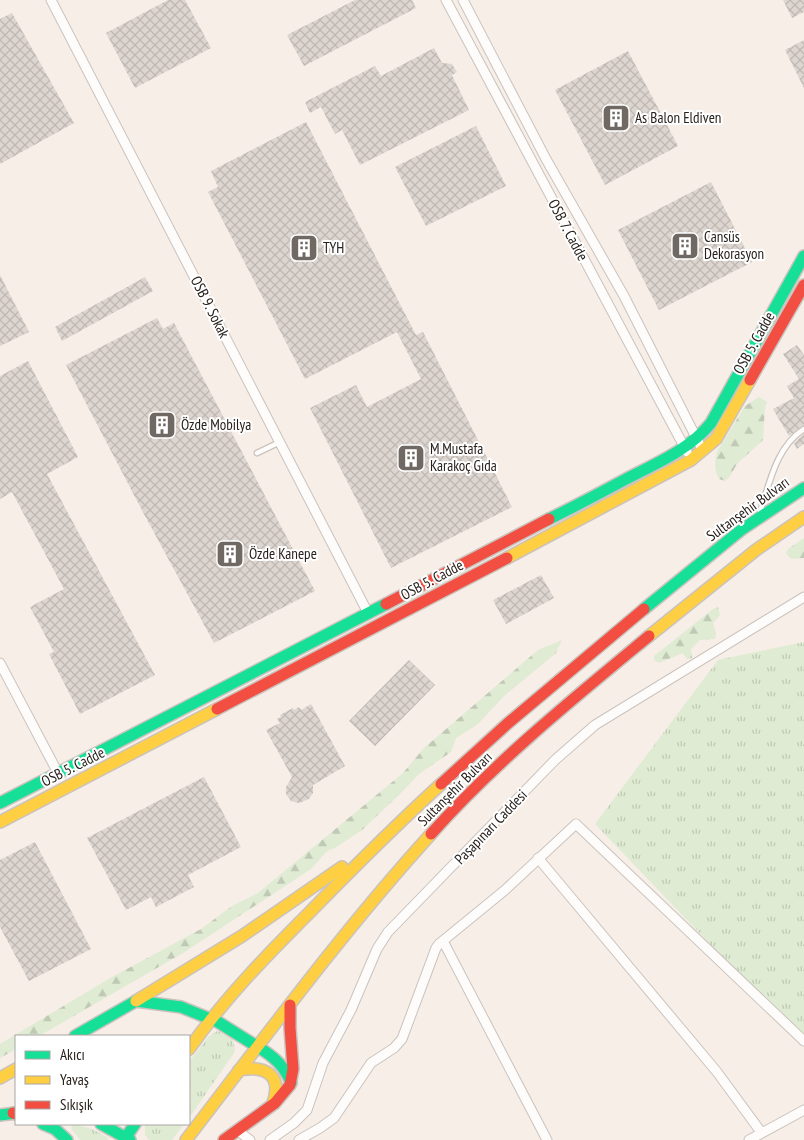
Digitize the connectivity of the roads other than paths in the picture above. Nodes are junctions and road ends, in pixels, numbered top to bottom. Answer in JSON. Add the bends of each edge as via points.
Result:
{"nodes":[{"id":1,"x":51,"y":0,"type":"edge"},
{"id":2,"x":446,"y":0,"type":"edge"},
{"id":3,"x":463,"y":0,"type":"edge"},
{"id":4,"x":804,"y":256,"type":"edge"},
{"id":5,"x":804,"y":285,"type":"edge"},
{"id":6,"x":804,"y":430,"type":"edge"},
{"id":7,"x":695,"y":439,"type":"junction"},
{"id":8,"x":280,"y":442,"type":"junction"},
{"id":9,"x":684,"y":446,"type":"junction"},
{"id":10,"x":703,"y":452,"type":"junction"},
{"id":11,"x":257,"y":453,"type":"dead end"},
{"id":12,"x":691,"y":460,"type":"junction"},
{"id":13,"x":804,"y":488,"type":"edge"},
{"id":14,"x":804,"y":517,"type":"edge"},
{"id":15,"x":757,"y":519,"type":"junction"},
{"id":16,"x":804,"y":597,"type":"edge"},
{"id":17,"x":368,"y":613,"type":"junction"},
{"id":18,"x":0,"y":663,"type":"edge"},
{"id":19,"x":58,"y":773,"type":"junction"},
{"id":20,"x":0,"y":803,"type":"edge"},
{"id":21,"x":0,"y":822,"type":"edge"},
{"id":22,"x":388,"y":832,"type":"junction"},
{"id":23,"x":538,"y":858,"type":"junction"},
{"id":24,"x":443,"y":941,"type":"junction"},
{"id":25,"x":136,"y":1002,"type":"junction"},
{"id":26,"x":290,"y":1005,"type":"junction"},
{"id":27,"x":212,"y":1019,"type":"junction"},
{"id":28,"x":76,"y":1035,"type":"edge"},
{"id":29,"x":804,"y":1042,"type":"edge"},
{"id":30,"x":258,"y":1046,"type":"junction"},
{"id":31,"x":190,"y":1049,"type":"edge"},
{"id":32,"x":15,"y":1070,"type":"edge"},
{"id":33,"x":239,"y":1070,"type":"junction"},
{"id":34,"x":0,"y":1078,"type":"edge"},
{"id":35,"x":291,"y":1083,"type":"junction"},
{"id":36,"x":271,"y":1106,"type":"junction"},
{"id":37,"x":804,"y":1110,"type":"edge"},
{"id":38,"x":15,"y":1114,"type":"edge"},
{"id":39,"x":0,"y":1115,"type":"edge"},
{"id":40,"x":45,"y":1125,"type":"edge"},
{"id":41,"x":103,"y":1125,"type":"edge"},
{"id":42,"x":134,"y":1125,"type":"edge"},
{"id":43,"x":237,"y":1130,"type":"junction"},
{"id":44,"x":761,"y":1132,"type":"junction"},
{"id":45,"x":126,"y":1139,"type":"edge"},
{"id":46,"x":67,"y":1140,"type":"edge"},
{"id":47,"x":186,"y":1140,"type":"edge"},
{"id":48,"x":224,"y":1140,"type":"edge"},
{"id":49,"x":250,"y":1140,"type":"edge"},
{"id":50,"x":270,"y":1140,"type":"edge"},
{"id":51,"x":299,"y":1140,"type":"edge"},
{"id":52,"x":548,"y":1140,"type":"edge"},
{"id":53,"x":749,"y":1140,"type":"edge"}],
"edges":[{"from":1,"to":8,"type":"street","name":"OSB 9. Sokak"},
{"from":2,"to":9,"type":"street","name":"OSB 7. Cadde"},
{"from":3,"to":7,"type":"street","name":"OSB 7. Cadde","via":[[546,159],[624,296]]},
{"from":4,"to":7,"type":"main road","via":[[711,423]]},
{"from":5,"to":10,"type":"main road","name":"OSB 5. Cadde","via":[[730,416],[716,439]]},
{"from":6,"to":15,"type":"lane","via":[[785,446],[780,455]]},
{"from":7,"to":9,"type":"main road"},
{"from":7,"to":10,"type":"street","name":"OSB 7. Cadde"},
{"from":8,"to":11,"type":"lane"},
{"from":8,"to":17,"type":"street","name":"OSB 9. Sokak"},
{"from":9,"to":12,"type":"street","name":"OSB 7. Cadde"},
{"from":9,"to":17,"type":"main road","via":[[660,462]]},
{"from":10,"to":12,"type":"main road","name":"OSB 5. Cadde"},
{"from":12,"to":21,"type":"main road","name":"OSB 5. Cadde"},
{"from":13,"to":15,"type":"main road","name":"Sultanşehir Bulvarı"},
{"from":14,"to":26,"type":"main road","name":"Sultanşehir Bulvarı","via":[[756,550],[647,638],[517,749],[445,818],[382,888]]},
{"from":15,"to":22,"type":"main road","name":"Sultanşehir Bulvarı","via":[[507,724]]},
{"from":16,"to":50,"type":"street","name":"Paşapınarı Caddesi","via":[[595,725],[555,760],[388,932],[323,1063],[307,1110]]},
{"from":17,"to":19,"type":"main road"},
{"from":18,"to":19,"type":"street"},
{"from":19,"to":20,"type":"main road"},
{"from":22,"to":25,"type":"main road","via":[[242,936]]},
{"from":22,"to":27,"type":"main road","name":"Sultanşehir Bulvarı","via":[[303,917]]},
{"from":23,"to":24,"type":"street"},
{"from":23,"to":29,"type":"street","via":[[576,824]]},
{"from":23,"to":44,"type":"street","via":[[717,1072]]},
{"from":24,"to":51,"type":"street","via":[[436,948],[402,1039],[371,1063],[334,1118]]},
{"from":24,"to":52,"type":"street"},
{"from":25,"to":27,"type":"main road","via":[[181,1007]]},
{"from":25,"to":28,"type":"main road"},
{"from":26,"to":30,"type":"main road","name":"Sultanşehir Bulvarı"},
{"from":26,"to":35,"type":"main road"},
{"from":27,"to":30,"type":"main road"},
{"from":27,"to":31,"type":"main road","name":"Sultanşehir Bulvarı"},
{"from":30,"to":33,"type":"main road","name":"Sultanşehir Bulvarı"},
{"from":30,"to":35,"type":"main road","via":[[280,1063]]},
{"from":32,"to":34,"type":"main road"},
{"from":33,"to":36,"type":"main road","via":[[258,1068],[274,1077],[278,1090]]},
{"from":33,"to":47,"type":"main road","name":"Sultanşehir Bulvarı"},
{"from":35,"to":36,"type":"main road"},
{"from":36,"to":43,"type":"main road"},
{"from":37,"to":44,"type":"street"},
{"from":38,"to":39,"type":"main road"},
{"from":40,"to":46,"type":"main road"},
{"from":41,"to":45,"type":"main road"},
{"from":42,"to":45,"type":"main road"},
{"from":43,"to":48,"type":"main road"},
{"from":43,"to":49,"type":"street"},
{"from":44,"to":53,"type":"street"}]}
